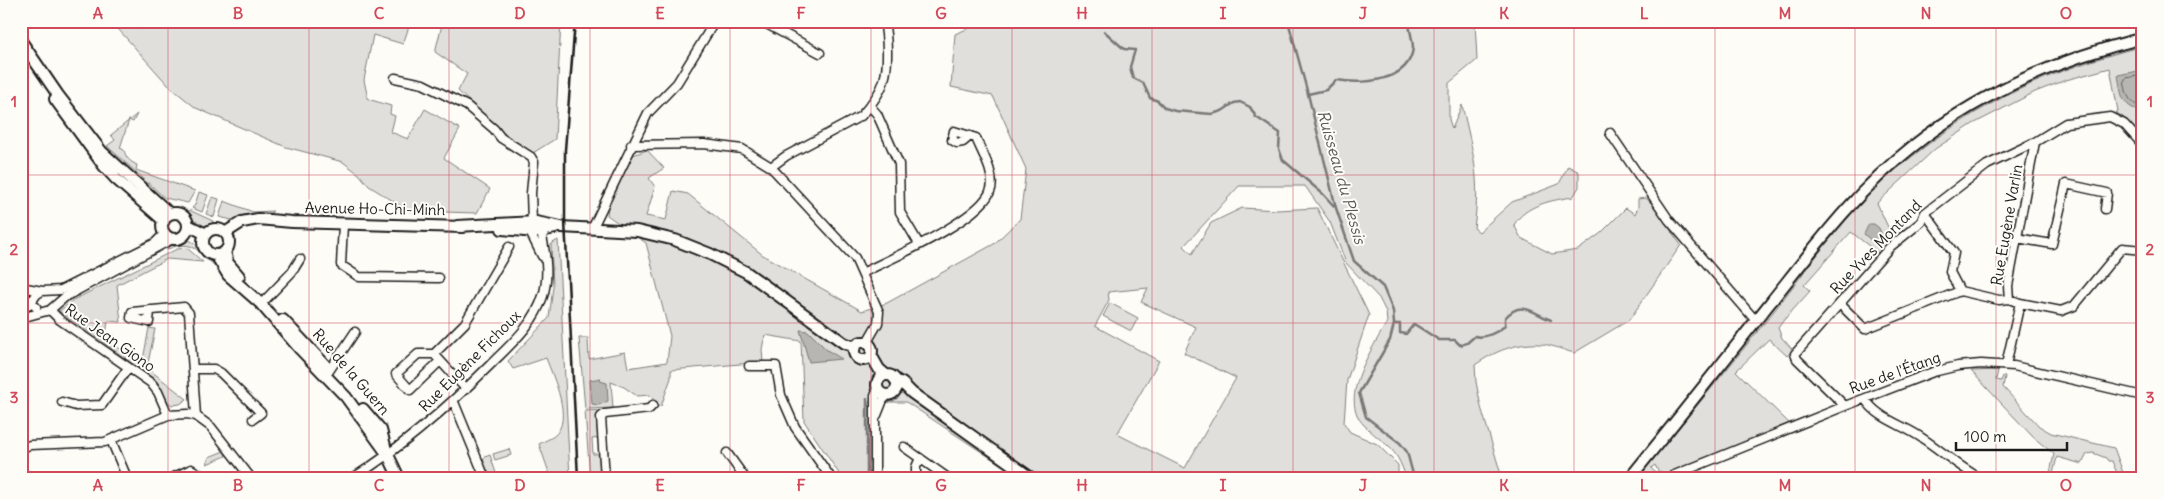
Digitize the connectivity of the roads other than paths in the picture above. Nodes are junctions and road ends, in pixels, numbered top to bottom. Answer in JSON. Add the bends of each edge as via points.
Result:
{"nodes":[{"id":1,"x":715,"y":21,"type":"edge"},
{"id":2,"x":761,"y":21,"type":"edge"},
{"id":3,"x":884,"y":21,"type":"edge"},
{"id":4,"x":2143,"y":38,"type":"edge"},
{"id":5,"x":21,"y":40,"type":"edge"},
{"id":6,"x":21,"y":50,"type":"edge"},
{"id":7,"x":820,"y":53,"type":"dead end"},
{"id":8,"x":394,"y":78,"type":"dead end"},
{"id":9,"x":870,"y":106,"type":"junction"},
{"id":10,"x":1610,"y":133,"type":"dead end"},
{"id":11,"x":970,"y":136,"type":"dead end"},
{"id":12,"x":2035,"y":142,"type":"junction"},
{"id":13,"x":631,"y":145,"type":"junction"},
{"id":14,"x":2143,"y":145,"type":"edge"},
{"id":15,"x":771,"y":167,"type":"junction"},
{"id":16,"x":2105,"y":209,"type":"dead end"},
{"id":17,"x":1925,"y":213,"type":"junction"},
{"id":18,"x":167,"y":218,"type":"junction"},
{"id":19,"x":343,"y":224,"type":"junction"},
{"id":20,"x":531,"y":227,"type":"junction"},
{"id":21,"x":560,"y":227,"type":"junction"},
{"id":22,"x":593,"y":227,"type":"junction"},
{"id":23,"x":187,"y":230,"type":"junction"},
{"id":24,"x":546,"y":230,"type":"junction"},
{"id":25,"x":170,"y":236,"type":"junction"},
{"id":26,"x":205,"y":238,"type":"junction"},
{"id":27,"x":2017,"y":238,"type":"junction"},
{"id":28,"x":918,"y":244,"type":"junction"},
{"id":29,"x":224,"y":246,"type":"junction"},
{"id":30,"x":509,"y":247,"type":"dead end"},
{"id":31,"x":2143,"y":250,"type":"edge"},
{"id":32,"x":300,"y":259,"type":"dead end"},
{"id":33,"x":546,"y":270,"type":"junction"},
{"id":34,"x":862,"y":273,"type":"junction"},
{"id":35,"x":438,"y":278,"type":"dead end"},
{"id":36,"x":21,"y":288,"type":"edge"},
{"id":37,"x":1960,"y":291,"type":"junction"},
{"id":38,"x":46,"y":292,"type":"junction"},
{"id":39,"x":21,"y":294,"type":"edge"},
{"id":40,"x":2009,"y":299,"type":"junction"},
{"id":41,"x":265,"y":300,"type":"junction"},
{"id":42,"x":34,"y":303,"type":"junction"},
{"id":43,"x":1840,"y":304,"type":"junction"},
{"id":44,"x":2020,"y":304,"type":"junction"},
{"id":45,"x":49,"y":309,"type":"junction"},
{"id":46,"x":21,"y":310,"type":"edge"},
{"id":47,"x":150,"y":310,"type":"dead end"},
{"id":48,"x":21,"y":318,"type":"edge"},
{"id":49,"x":1756,"y":321,"type":"junction"},
{"id":50,"x":355,"y":332,"type":"dead end"},
{"id":51,"x":867,"y":342,"type":"junction"},
{"id":52,"x":854,"y":346,"type":"junction"},
{"id":53,"x":434,"y":354,"type":"junction"},
{"id":54,"x":868,"y":358,"type":"junction"},
{"id":55,"x":440,"y":361,"type":"junction"},
{"id":56,"x":2006,"y":365,"type":"junction"},
{"id":57,"x":749,"y":366,"type":"dead end"},
{"id":58,"x":128,"y":368,"type":"junction"},
{"id":59,"x":194,"y":368,"type":"junction"},
{"id":60,"x":329,"y":371,"type":"junction"},
{"id":61,"x":887,"y":385,"type":"junction"},
{"id":62,"x":466,"y":389,"type":"junction"},
{"id":63,"x":2143,"y":396,"type":"edge"},
{"id":64,"x":1865,"y":399,"type":"junction"},
{"id":65,"x":62,"y":402,"type":"dead end"},
{"id":66,"x":454,"y":402,"type":"junction"},
{"id":67,"x":653,"y":406,"type":"dead end"},
{"id":68,"x":1845,"y":406,"type":"junction"},
{"id":69,"x":168,"y":415,"type":"junction"},
{"id":70,"x":196,"y":416,"type":"junction"},
{"id":71,"x":253,"y":419,"type":"dead end"},
{"id":72,"x":111,"y":440,"type":"junction"},
{"id":73,"x":904,"y":447,"type":"dead end"},
{"id":74,"x":21,"y":448,"type":"edge"},
{"id":75,"x":727,"y":453,"type":"dead end"},
{"id":76,"x":388,"y":455,"type":"junction"},
{"id":77,"x":920,"y":458,"type":"junction"},
{"id":78,"x":127,"y":478,"type":"edge"},
{"id":79,"x":172,"y":478,"type":"edge"},
{"id":80,"x":202,"y":478,"type":"edge"},
{"id":81,"x":250,"y":478,"type":"edge"},
{"id":82,"x":353,"y":478,"type":"edge"},
{"id":83,"x":399,"y":478,"type":"edge"},
{"id":84,"x":485,"y":478,"type":"edge"},
{"id":85,"x":605,"y":478,"type":"edge"},
{"id":86,"x":745,"y":478,"type":"edge"},
{"id":87,"x":831,"y":478,"type":"edge"},
{"id":88,"x":875,"y":478,"type":"edge"},
{"id":89,"x":916,"y":478,"type":"edge"},
{"id":90,"x":948,"y":478,"type":"edge"},
{"id":91,"x":1031,"y":478,"type":"edge"},
{"id":92,"x":1630,"y":478,"type":"edge"},
{"id":93,"x":1667,"y":478,"type":"edge"},
{"id":94,"x":1980,"y":478,"type":"edge"}],
"edges":[{"from":1,"to":13,"type":"street","via":[[677,83],[648,113]]},
{"from":2,"to":7,"type":"street"},
{"from":3,"to":9,"type":"street","via":[[884,80]]},
{"from":4,"to":49,"type":"main road","via":[[2060,63],[2026,77],[1981,100],[1927,136],[1860,194]]},
{"from":5,"to":18,"type":"main road","via":[[102,152]]},
{"from":6,"to":18,"type":"main road","via":[[104,166]]},
{"from":8,"to":20,"type":"street","via":[[423,84],[459,102],[501,138],[531,157],[534,162]]},
{"from":9,"to":15,"type":"street","via":[[861,116]]},
{"from":9,"to":28,"type":"street","via":[[877,114],[899,164],[900,212]]},
{"from":10,"to":49,"type":"street","via":[[1669,220]]},
{"from":11,"to":28,"type":"street","via":[[976,138],[992,177],[991,190],[956,225]]},
{"from":12,"to":14,"type":"street","name":"Rue Yves Montand","via":[[2066,123],[2110,117],[2124,124]]},
{"from":12,"to":17,"type":"street","name":"Rue Yves Montand","via":[[1987,165]]},
{"from":12,"to":27,"type":"street","name":"Rue Eugène Varlin"},
{"from":13,"to":15,"type":"street","via":[[704,144],[742,149]]},
{"from":13,"to":22,"type":"street"},
{"from":15,"to":34,"type":"street","via":[[855,258]]},
{"from":16,"to":27,"type":"street","via":[[2107,193],[2066,184],[2052,244]]},
{"from":17,"to":37,"type":"street","via":[[1954,253],[1950,272]]},
{"from":17,"to":43,"type":"street","name":"Rue Yves Montand"},
{"from":18,"to":23,"type":"main road","via":[[181,215],[186,219]]},
{"from":18,"to":25,"type":"main road"},
{"from":19,"to":20,"type":"main road","name":"Avenue Ho-Chi-Minh"},
{"from":19,"to":29,"type":"main road","name":"Avenue Ho-Chi-Minh","via":[[258,219],[242,222]]},
{"from":19,"to":35,"type":"street","via":[[341,265],[360,277]]},
{"from":20,"to":21,"type":"main road"},
{"from":20,"to":24,"type":"main road"},
{"from":20,"to":33,"type":"street","name":"Rue Eugène Fichoux"},
{"from":21,"to":22,"type":"main road"},
{"from":21,"to":24,"type":"main road"},
{"from":22,"to":52,"type":"main road","via":[[645,233],[675,240],[710,254],[746,272],[844,343]]},
{"from":23,"to":25,"type":"main road"},
{"from":23,"to":26,"type":"main road"},
{"from":24,"to":33,"type":"street","name":"Rue Eugène Fichoux","via":[[542,236]]},
{"from":25,"to":38,"type":"street","via":[[61,290]]},
{"from":25,"to":45,"type":"street"},
{"from":26,"to":29,"type":"main road","via":[[214,230]]},
{"from":26,"to":29,"type":"main road","via":[[208,252]]},
{"from":27,"to":40,"type":"street","name":"Rue Eugène Varlin","via":[[2008,286]]},
{"from":28,"to":34,"type":"street"},
{"from":29,"to":41,"type":"main road","name":"Rue de la Guern","via":[[233,271]]},
{"from":29,"to":76,"type":"main road","name":"Rue de la Guern","via":[[228,275],[260,303],[346,397]]},
{"from":30,"to":53,"type":"street","via":[[464,323]]},
{"from":31,"to":44,"type":"street","via":[[2122,248],[2074,306],[2061,311]]},
{"from":32,"to":41,"type":"street"},
{"from":33,"to":62,"type":"street","name":"Rue Eugène Fichoux","via":[[543,296],[533,317],[519,336]]},
{"from":34,"to":51,"type":"street","via":[[880,316]]},
{"from":36,"to":38,"type":"street"},
{"from":37,"to":40,"type":"street"},
{"from":37,"to":43,"type":"street","via":[[1866,329]]},
{"from":38,"to":42,"type":"street","via":[[38,294]]},
{"from":38,"to":45,"type":"street","via":[[54,297]]},
{"from":39,"to":42,"type":"street","name":"Rue Jean Giono"},
{"from":40,"to":44,"type":"street","name":"Rue Eugène Varlin"},
{"from":41,"to":60,"type":"main road","name":"Rue de la Guern"},
{"from":42,"to":45,"type":"street","name":"Rue Jean Giono"},
{"from":42,"to":46,"type":"street"},
{"from":43,"to":68,"type":"street","name":"Rue Yves Montand","via":[[1795,354]]},
{"from":44,"to":56,"type":"street","name":"Rue Eugène Varlin"},
{"from":45,"to":48,"type":"street"},
{"from":45,"to":58,"type":"street","name":"Rue Jean Giono"},
{"from":47,"to":59,"type":"street","via":[[184,307],[190,313]]},
{"from":49,"to":92,"type":"main road"},
{"from":50,"to":60,"type":"street"},
{"from":51,"to":52,"type":"main road"},
{"from":51,"to":54,"type":"main road","via":[[871,347]]},
{"from":52,"to":54,"type":"main road","via":[[854,355],[858,359]]},
{"from":53,"to":55,"type":"street"},
{"from":53,"to":55,"type":"street","via":[[418,354],[396,374],[410,390]]},
{"from":54,"to":61,"type":"main road","via":[[879,369]]},
{"from":55,"to":62,"type":"street"},
{"from":56,"to":63,"type":"street","name":"Rue de l'Étang"},
{"from":56,"to":64,"type":"street","name":"Rue de l'Étang","via":[[1958,366],[1933,372]]},
{"from":57,"to":87,"type":"street","via":[[776,366],[781,395],[795,426]]},
{"from":58,"to":65,"type":"street","via":[[99,406]]},
{"from":58,"to":69,"type":"street","name":"Rue Jean Giono","via":[[155,387]]},
{"from":59,"to":70,"type":"street"},
{"from":59,"to":71,"type":"street","via":[[214,369],[221,374],[260,413]]},
{"from":60,"to":76,"type":"main road","name":"Rue de la Guern","via":[[381,430]]},
{"from":61,"to":88,"type":"street","via":[[876,396]]},
{"from":61,"to":91,"type":"main road","via":[[912,393]]},
{"from":62,"to":66,"type":"street","name":"Rue Eugène Fichoux"},
{"from":64,"to":68,"type":"street","name":"Rue de l'Étang"},
{"from":64,"to":94,"type":"street","via":[[1877,414],[1922,438]]},
{"from":66,"to":76,"type":"street","name":"Rue Eugène Fichoux"},
{"from":66,"to":84,"type":"street"},
{"from":67,"to":85,"type":"street","via":[[601,417]]},
{"from":68,"to":93,"type":"street","name":"Rue de l'Étang"},
{"from":69,"to":70,"type":"street"},
{"from":69,"to":72,"type":"street"},
{"from":70,"to":81,"type":"street","via":[[220,436]]},
{"from":72,"to":74,"type":"street"},
{"from":72,"to":78,"type":"street"},
{"from":73,"to":77,"type":"street"},
{"from":75,"to":86,"type":"street"},
{"from":76,"to":82,"type":"street","name":"Rue Eugène Fichoux"},
{"from":76,"to":83,"type":"main road"},
{"from":77,"to":89,"type":"street"},
{"from":77,"to":90,"type":"street"},
{"from":79,"to":80,"type":"street","via":[[192,470]]}]}
